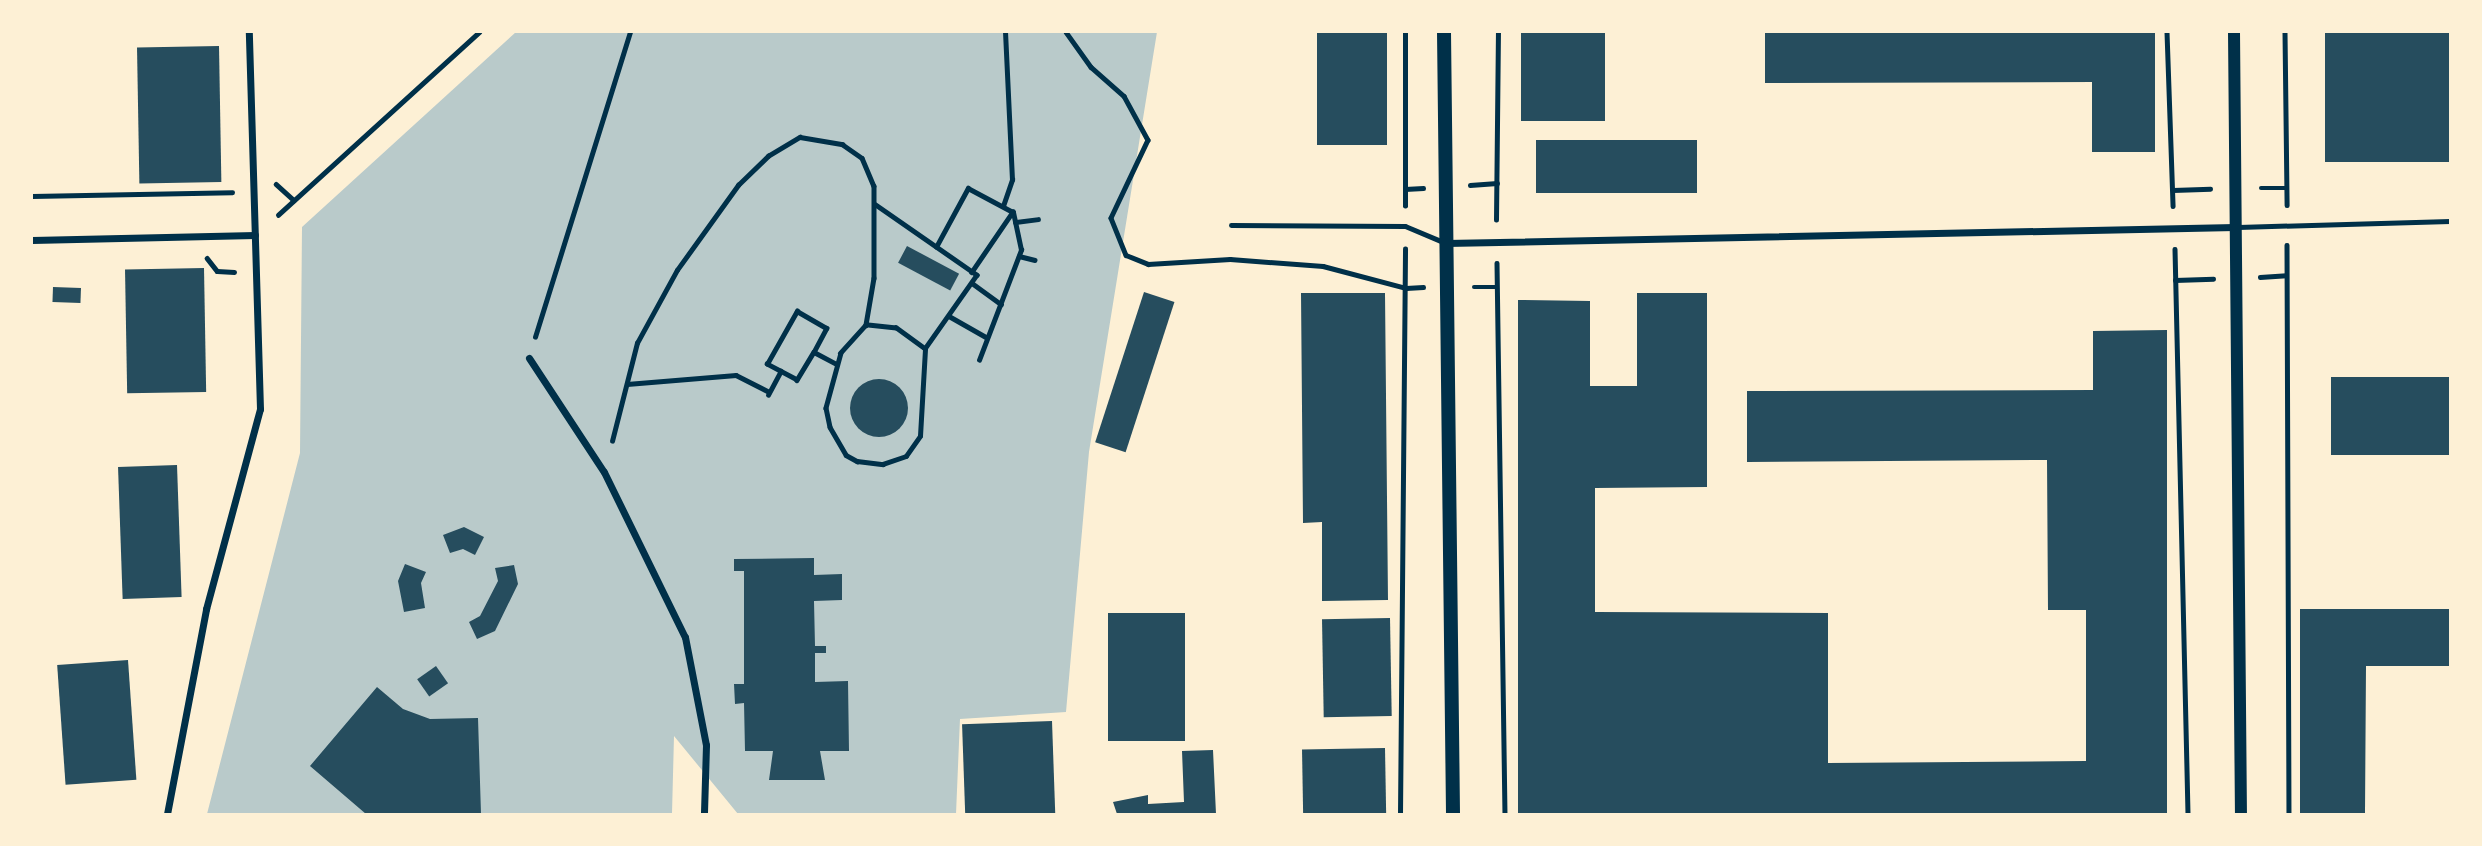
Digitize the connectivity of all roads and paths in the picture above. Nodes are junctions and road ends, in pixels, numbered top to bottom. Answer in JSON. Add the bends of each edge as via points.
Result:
{"nodes":[{"id":1,"x":249,"y":32,"type":"edge"},
{"id":2,"x":479,"y":32,"type":"edge"},
{"id":3,"x":630,"y":32,"type":"edge"},
{"id":4,"x":1005,"y":32,"type":"edge"},
{"id":5,"x":1066,"y":32,"type":"edge"},
{"id":6,"x":1405,"y":32,"type":"edge"},
{"id":7,"x":1444,"y":32,"type":"edge"},
{"id":8,"x":1498,"y":32,"type":"edge"},
{"id":9,"x":2167,"y":32,"type":"edge"},
{"id":10,"x":2234,"y":32,"type":"edge"},
{"id":11,"x":2286,"y":32,"type":"edge"},
{"id":12,"x":253,"y":185,"type":"junction"},
{"id":13,"x":32,"y":196,"type":"edge"},
{"id":14,"x":294,"y":200,"type":"junction"},
{"id":15,"x":874,"y":203,"type":"junction"},
{"id":16,"x":1003,"y":206,"type":"junction"},
{"id":17,"x":1013,"y":212,"type":"junction"},
{"id":18,"x":1038,"y":219,"type":"dead end"},
{"id":19,"x":2451,"y":220,"type":"edge"},
{"id":20,"x":1015,"y":222,"type":"junction"},
{"id":21,"x":1231,"y":225,"type":"dead end"},
{"id":22,"x":2287,"y":225,"type":"junction"},
{"id":23,"x":1405,"y":226,"type":"junction"},
{"id":24,"x":2235,"y":227,"type":"junction"},
{"id":25,"x":2174,"y":228,"type":"junction"},
{"id":26,"x":255,"y":236,"type":"junction"},
{"id":27,"x":32,"y":240,"type":"edge"},
{"id":28,"x":1446,"y":243,"type":"junction"},
{"id":29,"x":1496,"y":243,"type":"junction"},
{"id":30,"x":936,"y":247,"type":"junction"},
{"id":31,"x":1019,"y":256,"type":"junction"},
{"id":32,"x":1035,"y":260,"type":"dead end"},
{"id":33,"x":972,"y":272,"type":"junction"},
{"id":34,"x":972,"y":283,"type":"junction"},
{"id":35,"x":1406,"y":288,"type":"junction"},
{"id":36,"x":1000,"y":304,"type":"junction"},
{"id":37,"x":949,"y":316,"type":"junction"},
{"id":38,"x":866,"y":326,"type":"junction"},
{"id":39,"x":985,"y":337,"type":"junction"},
{"id":40,"x":925,"y":349,"type":"junction"},
{"id":41,"x":814,"y":352,"type":"junction"},
{"id":42,"x":529,"y":358,"type":"joint"},
{"id":43,"x":979,"y":360,"type":"dead end"},
{"id":44,"x":838,"y":364,"type":"junction"},
{"id":45,"x":781,"y":371,"type":"junction"},
{"id":46,"x":626,"y":384,"type":"junction"},
{"id":47,"x":604,"y":472,"type":"junction"},
{"id":48,"x":167,"y":814,"type":"edge"},
{"id":49,"x":704,"y":814,"type":"edge"},
{"id":50,"x":1400,"y":814,"type":"edge"},
{"id":51,"x":1453,"y":814,"type":"edge"},
{"id":52,"x":1504,"y":814,"type":"edge"},
{"id":53,"x":2188,"y":814,"type":"edge"},
{"id":54,"x":2241,"y":814,"type":"edge"},
{"id":55,"x":2289,"y":814,"type":"edge"}],
"edges":[{"from":1,"to":12,"type":"street"},
{"from":2,"to":14,"type":"path"},
{"from":3,"to":42,"type":"path"},
{"from":4,"to":16,"type":"path","via":[[1012,180]]},
{"from":5,"to":35,"type":"path","via":[[1091,67],[1124,96],[1148,140],[1111,218],[1126,255],[1148,264],[1230,259],[1323,266]]},
{"from":6,"to":23,"type":"path"},
{"from":7,"to":28,"type":"main road"},
{"from":8,"to":29,"type":"path"},
{"from":9,"to":25,"type":"path"},
{"from":10,"to":24,"type":"street"},
{"from":11,"to":22,"type":"path"},
{"from":12,"to":13,"type":"path","via":[[236,186],[230,195]]},
{"from":12,"to":14,"type":"path","via":[[278,183]]},
{"from":12,"to":26,"type":"street"},
{"from":14,"to":26,"type":"path"},
{"from":15,"to":30,"type":"path"},
{"from":15,"to":38,"type":"path","via":[[874,278]]},
{"from":15,"to":46,"type":"path","via":[[868,167],[842,144],[800,137],[768,156],[738,186],[677,270],[637,343]]},
{"from":16,"to":17,"type":"path"},
{"from":16,"to":30,"type":"path","via":[[968,188]]},
{"from":17,"to":20,"type":"path"},
{"from":17,"to":33,"type":"path"},
{"from":18,"to":20,"type":"path"},
{"from":19,"to":22,"type":"lane"},
{"from":20,"to":31,"type":"path"},
{"from":21,"to":23,"type":"lane"},
{"from":22,"to":24,"type":"lane"},
{"from":22,"to":55,"type":"path"},
{"from":23,"to":28,"type":"lane"},
{"from":23,"to":35,"type":"path"},
{"from":24,"to":25,"type":"street"},
{"from":24,"to":54,"type":"street"},
{"from":25,"to":29,"type":"street"},
{"from":25,"to":53,"type":"path"},
{"from":26,"to":27,"type":"street"},
{"from":26,"to":48,"type":"street","via":[[260,409],[206,609]]},
{"from":28,"to":29,"type":"street"},
{"from":28,"to":51,"type":"main road"},
{"from":29,"to":52,"type":"path"},
{"from":30,"to":33,"type":"path"},
{"from":31,"to":32,"type":"path"},
{"from":31,"to":36,"type":"path"},
{"from":33,"to":34,"type":"path","via":[[977,275]]},
{"from":34,"to":36,"type":"path"},
{"from":34,"to":37,"type":"path"},
{"from":35,"to":50,"type":"path"},
{"from":36,"to":39,"type":"path"},
{"from":37,"to":39,"type":"path"},
{"from":37,"to":40,"type":"path"},
{"from":38,"to":40,"type":"path","via":[[896,328]]},
{"from":38,"to":44,"type":"path","via":[[841,353]]},
{"from":39,"to":43,"type":"path"},
{"from":40,"to":44,"type":"path","via":[[920,436],[906,456],[883,464],[846,455],[830,427],[826,408]]},
{"from":41,"to":44,"type":"path"},
{"from":41,"to":45,"type":"path","via":[[797,380]]},
{"from":41,"to":45,"type":"path","via":[[827,328],[797,311],[767,364]]},
{"from":42,"to":47,"type":"street"},
{"from":45,"to":46,"type":"path","via":[[769,394],[736,375]]},
{"from":46,"to":47,"type":"path"},
{"from":47,"to":49,"type":"street","via":[[685,638],[706,745]]}]}
